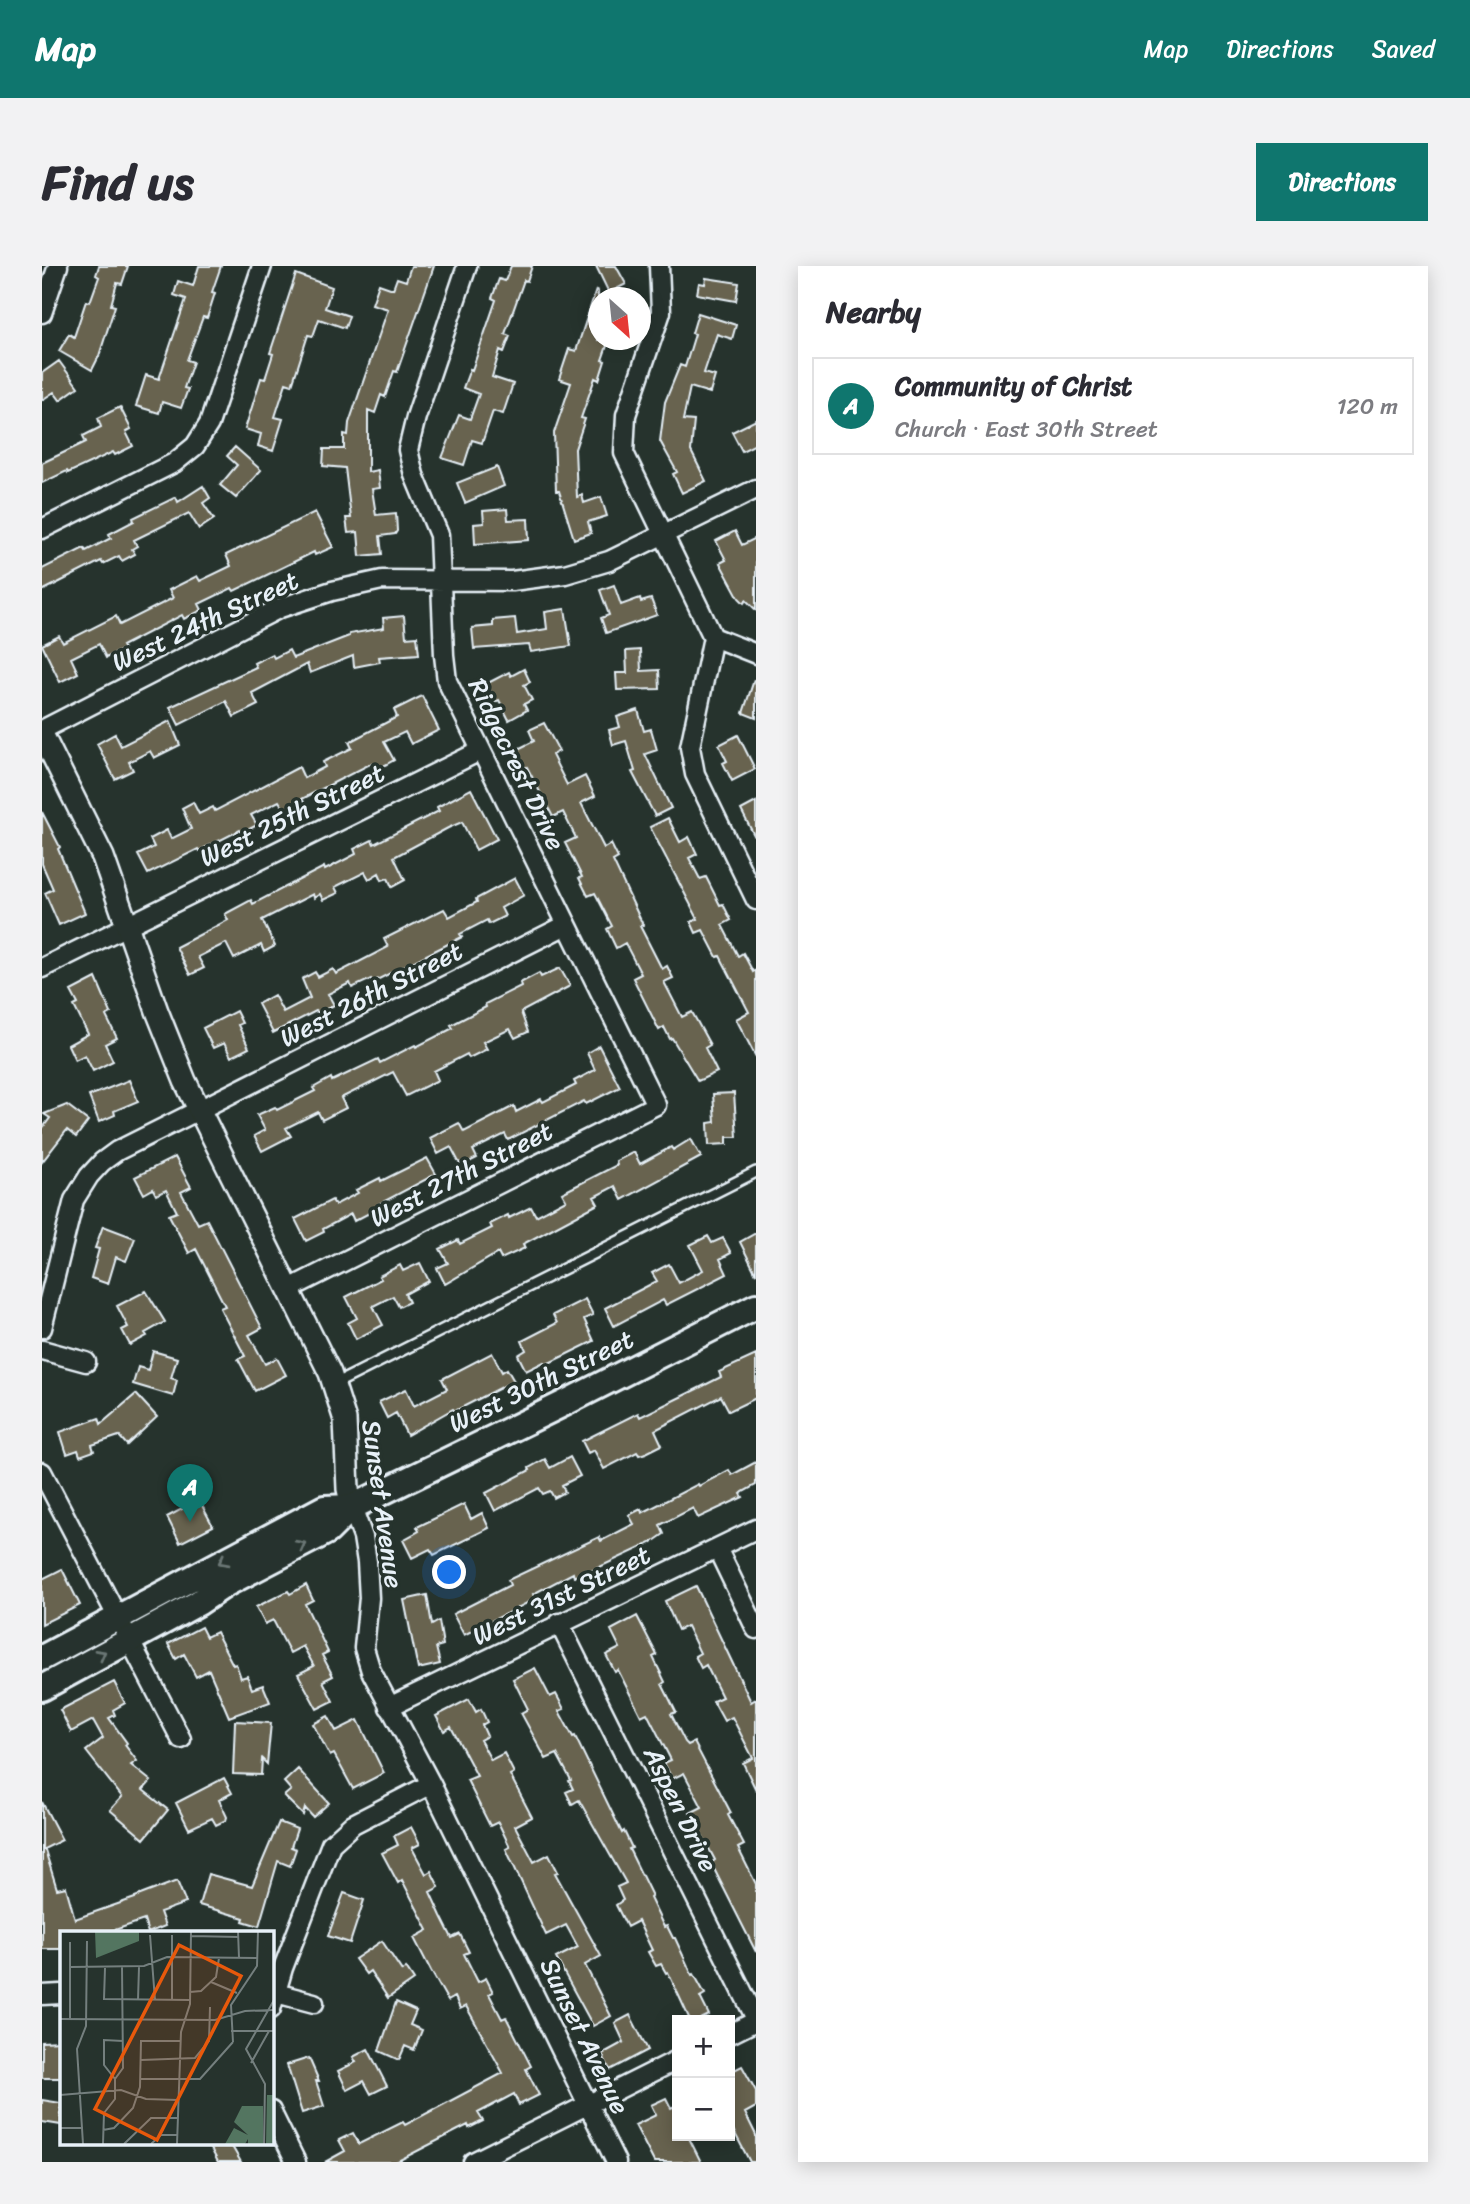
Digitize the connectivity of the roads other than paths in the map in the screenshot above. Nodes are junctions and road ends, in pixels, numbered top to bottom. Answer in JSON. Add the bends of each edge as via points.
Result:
{"nodes":[{"id":1,"x":58,"y":266,"type":"edge"},
{"id":2,"x":262,"y":266,"type":"edge"},
{"id":3,"x":467,"y":266,"type":"edge"},
{"id":4,"x":659,"y":266,"type":"edge"},
{"id":5,"x":42,"y":313,"type":"edge"},
{"id":6,"x":756,"y":489,"type":"edge"},
{"id":7,"x":42,"y":529,"type":"edge"},
{"id":8,"x":662,"y":536,"type":"junction"},
{"id":9,"x":442,"y":581,"type":"junction"},
{"id":10,"x":713,"y":637,"type":"junction"},
{"id":11,"x":756,"y":654,"type":"edge"},
{"id":12,"x":42,"y":732,"type":"edge"},
{"id":13,"x":480,"y":751,"type":"junction"},
{"id":14,"x":756,"y":900,"type":"edge"},
{"id":15,"x":566,"y":925,"type":"junction"},
{"id":16,"x":128,"y":926,"type":"junction"},
{"id":17,"x":42,"y":968,"type":"edge"},
{"id":18,"x":656,"y":1105,"type":"joint"},
{"id":19,"x":199,"y":1110,"type":"junction"},
{"id":20,"x":756,"y":1172,"type":"edge"},
{"id":21,"x":289,"y":1289,"type":"junction"},
{"id":22,"x":756,"y":1306,"type":"edge"},
{"id":23,"x":42,"y":1328,"type":"edge"},
{"id":24,"x":42,"y":1350,"type":"edge"},
{"id":25,"x":86,"y":1362,"type":"dead end"},
{"id":26,"x":335,"y":1384,"type":"junction"},
{"id":27,"x":42,"y":1472,"type":"edge"},
{"id":28,"x":352,"y":1507,"type":"junction"},
{"id":29,"x":756,"y":1530,"type":"edge"},
{"id":30,"x":718,"y":1550,"type":"junction"},
{"id":31,"x":117,"y":1616,"type":"junction"},
{"id":32,"x":559,"y":1623,"type":"junction"},
{"id":33,"x":756,"y":1629,"type":"edge"},
{"id":34,"x":129,"y":1639,"type":"junction"},
{"id":35,"x":42,"y":1658,"type":"edge"},
{"id":36,"x":42,"y":1688,"type":"edge"},
{"id":37,"x":389,"y":1707,"type":"junction"},
{"id":38,"x":181,"y":1739,"type":"dead end"},
{"id":39,"x":431,"y":1784,"type":"junction"},
{"id":40,"x":277,"y":1967,"type":"edge"},
{"id":41,"x":60,"y":1994,"type":"edge"},
{"id":42,"x":42,"y":1995,"type":"edge"},
{"id":43,"x":274,"y":2001,"type":"edge"},
{"id":44,"x":314,"y":2003,"type":"dead end"},
{"id":45,"x":756,"y":2020,"type":"edge"},
{"id":46,"x":735,"y":2031,"type":"edge"},
{"id":47,"x":672,"y":2062,"type":"edge"},
{"id":48,"x":587,"y":2105,"type":"junction"},
{"id":49,"x":273,"y":2115,"type":"edge"},
{"id":50,"x":296,"y":2162,"type":"edge"},
{"id":51,"x":473,"y":2162,"type":"edge"},
{"id":52,"x":616,"y":2162,"type":"edge"}],
"edges":[{"from":1,"to":5,"type":"street"},
{"from":2,"to":7,"type":"street","via":[[209,424],[195,446],[174,463]]},
{"from":3,"to":9,"type":"street","name":"Ridgecrest Drive","via":[[408,450],[439,535]]},
{"from":4,"to":8,"type":"street","via":[[661,312],[626,415],[624,453]]},
{"from":6,"to":8,"type":"street","name":"West 24th Street"},
{"from":8,"to":9,"type":"street","name":"West 24th Street","via":[[609,561],[565,574],[512,581]]},
{"from":8,"to":10,"type":"street"},
{"from":9,"to":12,"type":"street","name":"West 24th Street","via":[[382,580],[279,608]]},
{"from":9,"to":13,"type":"street","name":"Ridgecrest Drive","via":[[447,681]]},
{"from":10,"to":11,"type":"street"},
{"from":10,"to":14,"type":"street","via":[[690,747],[695,774]]},
{"from":12,"to":16,"type":"street","name":"Sunset Avenue","via":[[91,828]]},
{"from":13,"to":15,"type":"street","name":"Ridgecrest Drive"},
{"from":13,"to":16,"type":"street","name":"West 25th Street"},
{"from":15,"to":18,"type":"street","name":"Ridgecrest Drive"},
{"from":15,"to":19,"type":"street","name":"West 26th Street"},
{"from":16,"to":17,"type":"street","name":"West 25th Street"},
{"from":16,"to":19,"type":"street","name":"Sunset Avenue","via":[[169,1043]]},
{"from":18,"to":21,"type":"street","name":"West 27th Street"},
{"from":19,"to":21,"type":"street","name":"Sunset Avenue"},
{"from":19,"to":23,"type":"street","name":"West 26th Street","via":[[117,1152],[89,1176],[74,1200]]},
{"from":20,"to":26,"type":"lane"},
{"from":21,"to":26,"type":"street","name":"Sunset Avenue"},
{"from":22,"to":28,"type":"main road","name":"West 30th Street"},
{"from":24,"to":25,"type":"street"},
{"from":26,"to":28,"type":"street","name":"Sunset Avenue","via":[[345,1420]]},
{"from":27,"to":31,"type":"street"},
{"from":28,"to":31,"type":"main road","one_way":true,"via":[[324,1508]]},
{"from":34,"to":28,"type":"main road","one_way":true,"via":[[328,1531]]},
{"from":28,"to":37,"type":"street","name":"Sunset Avenue","via":[[367,1562],[364,1648]]},
{"from":29,"to":30,"type":"street","name":"West 31st Street"},
{"from":30,"to":32,"type":"street","name":"West 31st Street"},
{"from":30,"to":33,"type":"street"},
{"from":31,"to":34,"type":"street"},
{"from":31,"to":35,"type":"main road"},
{"from":32,"to":37,"type":"street","name":"West 31st Street"},
{"from":32,"to":45,"type":"street","name":"Aspen Drive"},
{"from":36,"to":34,"type":"main road","one_way":true},
{"from":34,"to":38,"type":"street"},
{"from":37,"to":39,"type":"street","name":"Sunset Avenue"},
{"from":39,"to":40,"type":"street","via":[[353,1824],[331,1844]]},
{"from":39,"to":48,"type":"street","name":"Sunset Avenue"},
{"from":40,"to":43,"type":"street"},
{"from":41,"to":42,"type":"street"},
{"from":43,"to":44,"type":"street"},
{"from":45,"to":46,"type":"street"},
{"from":47,"to":48,"type":"street"},
{"from":48,"to":51,"type":"street"},
{"from":48,"to":52,"type":"street","name":"Sunset Avenue"},
{"from":49,"to":50,"type":"street"}]}
